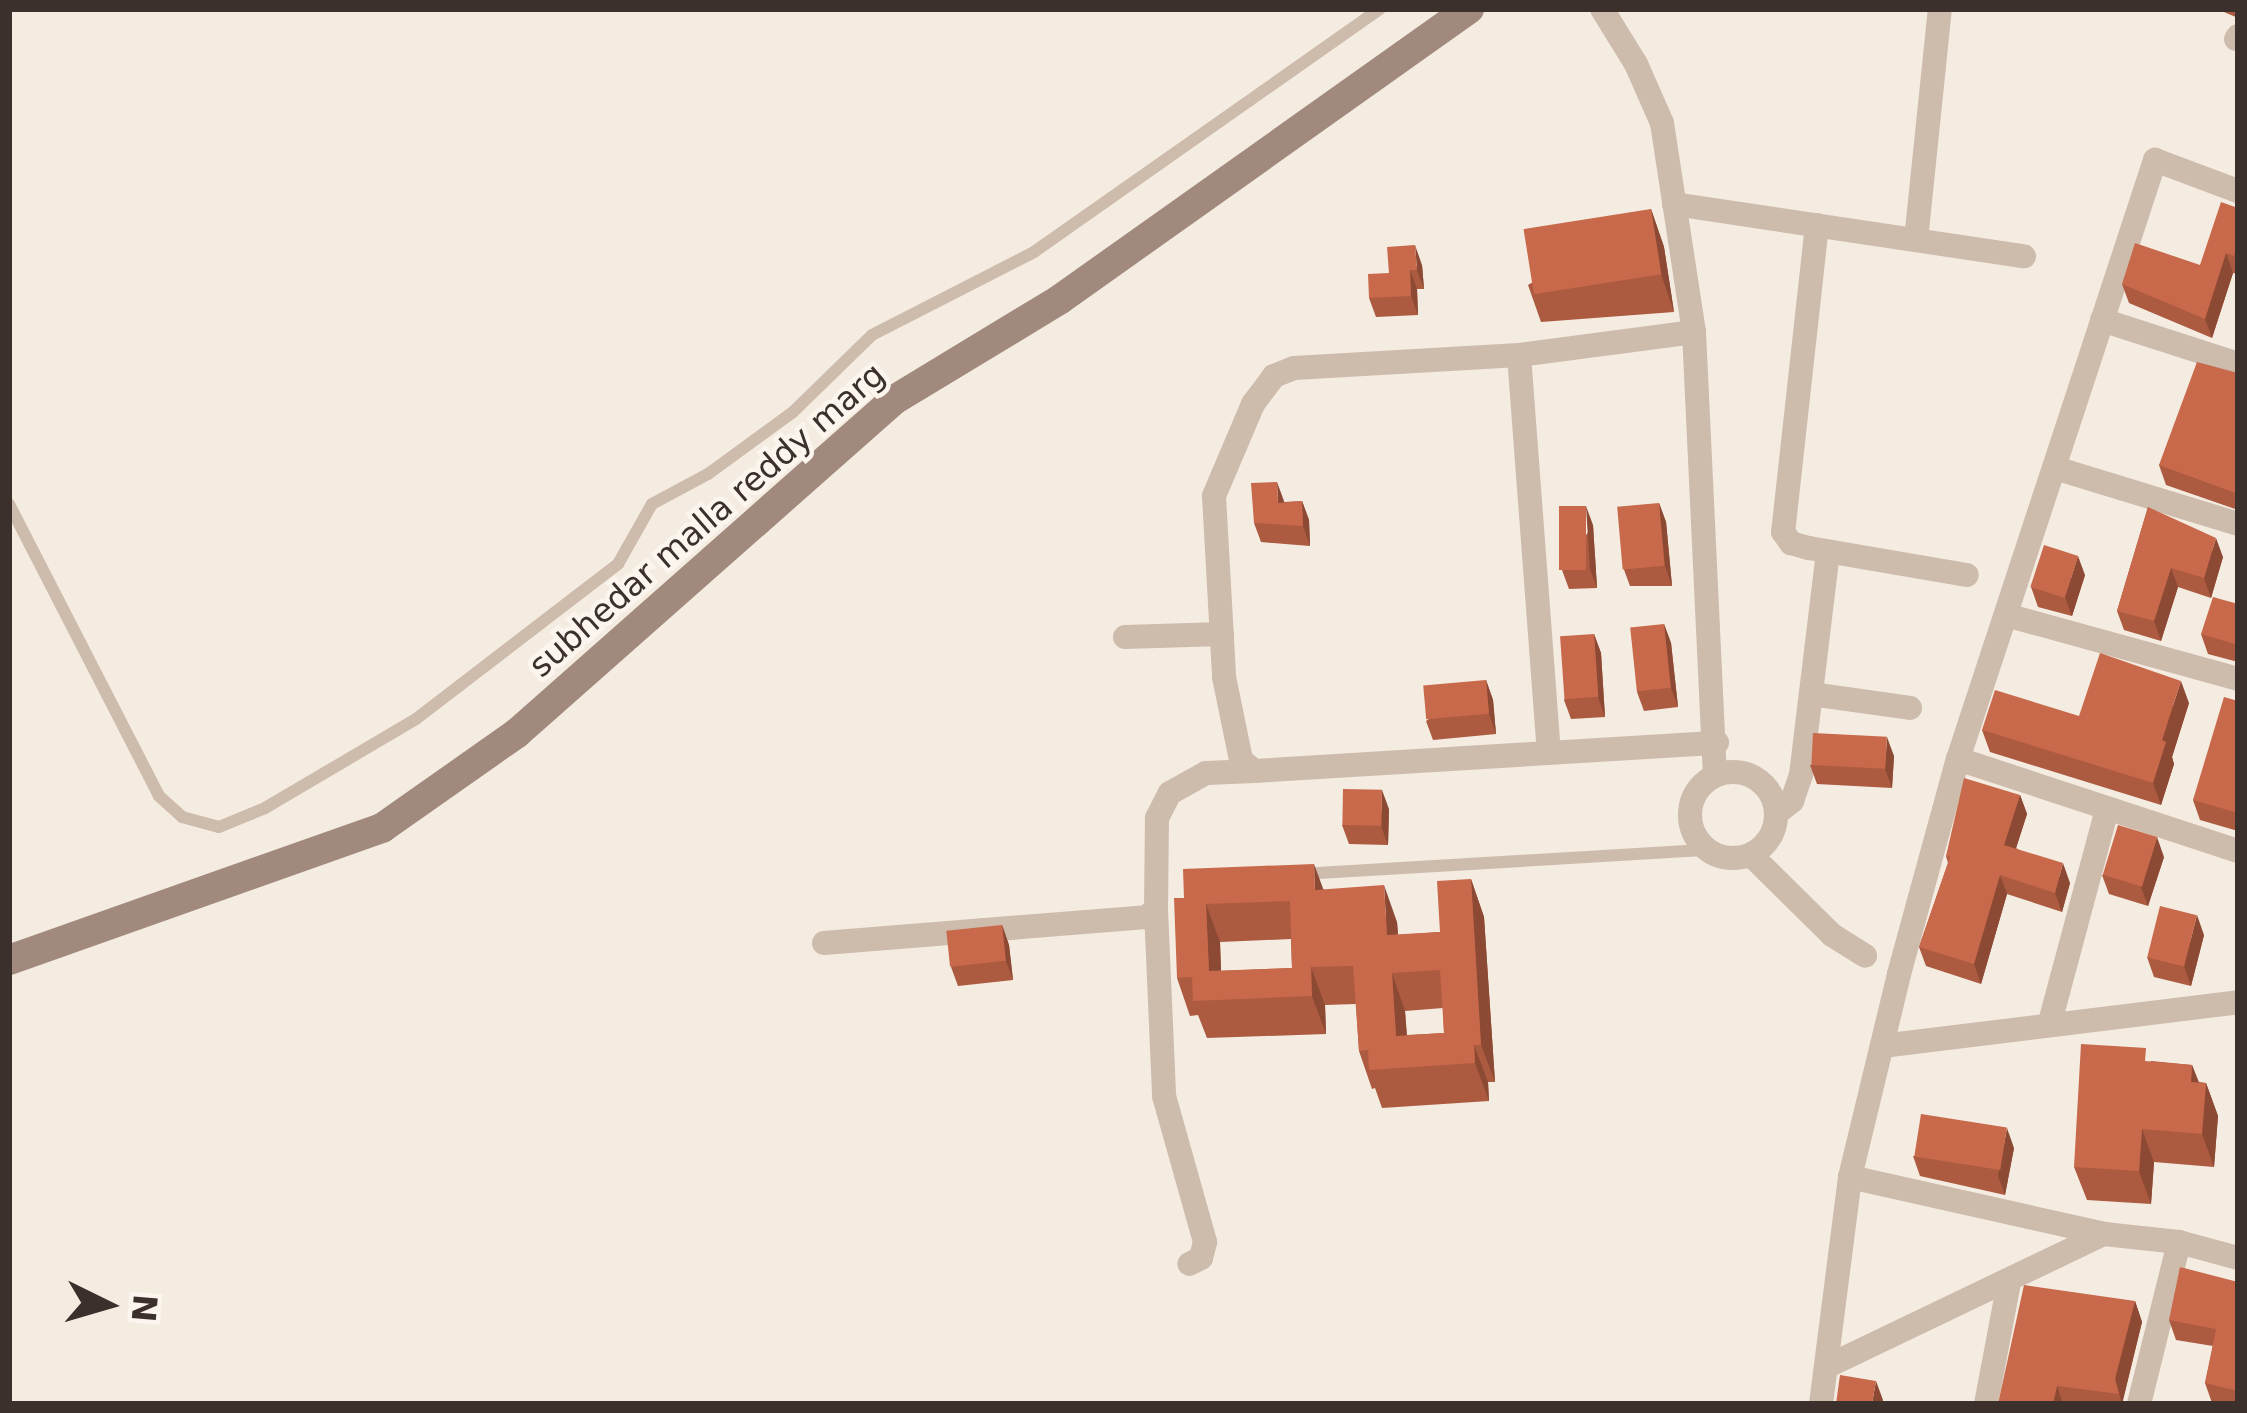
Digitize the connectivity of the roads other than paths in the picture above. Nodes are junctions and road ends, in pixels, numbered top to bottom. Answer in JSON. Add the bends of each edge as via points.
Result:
{"nodes":[{"id":1,"x":1380,"y":9,"type":"edge"},
{"id":2,"x":1469,"y":9,"type":"edge"},
{"id":3,"x":1602,"y":9,"type":"edge"},
{"id":4,"x":1940,"y":9,"type":"edge"},
{"id":5,"x":2238,"y":191,"type":"edge"},
{"id":6,"x":1674,"y":204,"type":"junction"},
{"id":7,"x":1817,"y":225,"type":"junction"},
{"id":8,"x":1916,"y":240,"type":"junction"},
{"id":9,"x":2024,"y":256,"type":"dead end"},
{"id":10,"x":2102,"y":320,"type":"junction"},
{"id":11,"x":1694,"y":332,"type":"junction"},
{"id":12,"x":1519,"y":355,"type":"junction"},
{"id":13,"x":2238,"y":364,"type":"edge"},
{"id":14,"x":2055,"y":468,"type":"junction"},
{"id":15,"x":9,"y":504,"type":"edge"},
{"id":16,"x":2238,"y":524,"type":"edge"},
{"id":17,"x":1828,"y":552,"type":"junction"},
{"id":18,"x":1967,"y":575,"type":"dead end"},
{"id":19,"x":2006,"y":615,"type":"junction"},
{"id":20,"x":1222,"y":634,"type":"junction"},
{"id":21,"x":1125,"y":637,"type":"dead end"},
{"id":22,"x":2238,"y":679,"type":"edge"},
{"id":23,"x":1811,"y":694,"type":"junction"},
{"id":24,"x":1910,"y":708,"type":"dead end"},
{"id":25,"x":1718,"y":743,"type":"junction"},
{"id":26,"x":1549,"y":753,"type":"junction"},
{"id":27,"x":1958,"y":759,"type":"junction"},
{"id":28,"x":1253,"y":771,"type":"junction"},
{"id":29,"x":1715,"y":775,"type":"junction"},
{"id":30,"x":2107,"y":810,"type":"junction"},
{"id":31,"x":1776,"y":814,"type":"junction"},
{"id":32,"x":1707,"y":850,"type":"junction"},
{"id":33,"x":2238,"y":851,"type":"edge"},
{"id":34,"x":1750,"y":855,"type":"junction"},
{"id":35,"x":1285,"y":875,"type":"edge"},
{"id":36,"x":1156,"y":910,"type":"junction"},
{"id":37,"x":824,"y":943,"type":"dead end"},
{"id":38,"x":1865,"y":956,"type":"dead end"},
{"id":39,"x":9,"y":960,"type":"edge"},
{"id":40,"x":2238,"y":1002,"type":"edge"},
{"id":41,"x":2050,"y":1022,"type":"junction"},
{"id":42,"x":1882,"y":1046,"type":"junction"},
{"id":43,"x":1850,"y":1177,"type":"junction"},
{"id":44,"x":2104,"y":1234,"type":"junction"},
{"id":45,"x":2179,"y":1242,"type":"junction"},
{"id":46,"x":2238,"y":1258,"type":"edge"},
{"id":47,"x":1189,"y":1264,"type":"dead end"},
{"id":48,"x":2009,"y":1282,"type":"junction"},
{"id":49,"x":1828,"y":1366,"type":"junction"},
{"id":50,"x":1821,"y":1404,"type":"edge"},
{"id":51,"x":1986,"y":1404,"type":"edge"},
{"id":52,"x":2139,"y":1404,"type":"edge"}],
"edges":[{"from":1,"to":15,"type":"lane","via":[[1034,252],[872,335],[793,412],[652,504],[618,563],[416,719],[219,827],[182,817],[159,796]]},
{"from":2,"to":39,"type":"main road","name":"subhedar malla reddy marg","via":[[1059,300],[894,400],[518,733],[382,828]]},
{"from":3,"to":6,"type":"street","via":[[1662,123]]},
{"from":4,"to":8,"type":"street"},
{"from":5,"to":10,"type":"street","via":[[2155,160]]},
{"from":6,"to":7,"type":"street"},
{"from":6,"to":11,"type":"street"},
{"from":7,"to":8,"type":"street"},
{"from":7,"to":17,"type":"street","via":[[1783,532],[1791,543]]},
{"from":8,"to":9,"type":"street"},
{"from":10,"to":13,"type":"street"},
{"from":10,"to":14,"type":"street"},
{"from":11,"to":12,"type":"street"},
{"from":11,"to":25,"type":"street"},
{"from":12,"to":20,"type":"street","via":[[1294,368],[1274,376],[1253,404],[1214,496]]},
{"from":12,"to":26,"type":"street"},
{"from":14,"to":16,"type":"street"},
{"from":14,"to":19,"type":"street"},
{"from":17,"to":18,"type":"street"},
{"from":17,"to":23,"type":"street"},
{"from":19,"to":22,"type":"street"},
{"from":19,"to":27,"type":"street"},
{"from":20,"to":21,"type":"street"},
{"from":20,"to":28,"type":"street","via":[[1241,760]]},
{"from":23,"to":24,"type":"street"},
{"from":23,"to":31,"type":"street","via":[[1798,789]]},
{"from":25,"to":26,"type":"street"},
{"from":25,"to":29,"type":"street"},
{"from":26,"to":28,"type":"street"},
{"from":27,"to":30,"type":"street"},
{"from":27,"to":42,"type":"street"},
{"from":28,"to":36,"type":"street","via":[[1206,773],[1170,794],[1157,818]]},
{"from":29,"to":31,"type":"street","via":[[1757,779]]},
{"from":29,"to":32,"type":"street","via":[[1689,810]]},
{"from":30,"to":33,"type":"street"},
{"from":30,"to":41,"type":"street"},
{"from":31,"to":34,"type":"street","via":[[1769,840]]},
{"from":32,"to":34,"type":"street"},
{"from":32,"to":35,"type":"lane"},
{"from":34,"to":38,"type":"street"},
{"from":36,"to":37,"type":"street","via":[[1128,922]]},
{"from":36,"to":47,"type":"street","via":[[1164,1096],[1205,1242],[1201,1258]]},
{"from":40,"to":41,"type":"street"},
{"from":41,"to":42,"type":"street"},
{"from":42,"to":43,"type":"street"},
{"from":43,"to":44,"type":"street"},
{"from":43,"to":49,"type":"street"},
{"from":44,"to":45,"type":"street"},
{"from":44,"to":48,"type":"street"},
{"from":45,"to":46,"type":"street"},
{"from":45,"to":52,"type":"street"},
{"from":48,"to":49,"type":"street"},
{"from":48,"to":51,"type":"street"},
{"from":49,"to":50,"type":"street"}]}
